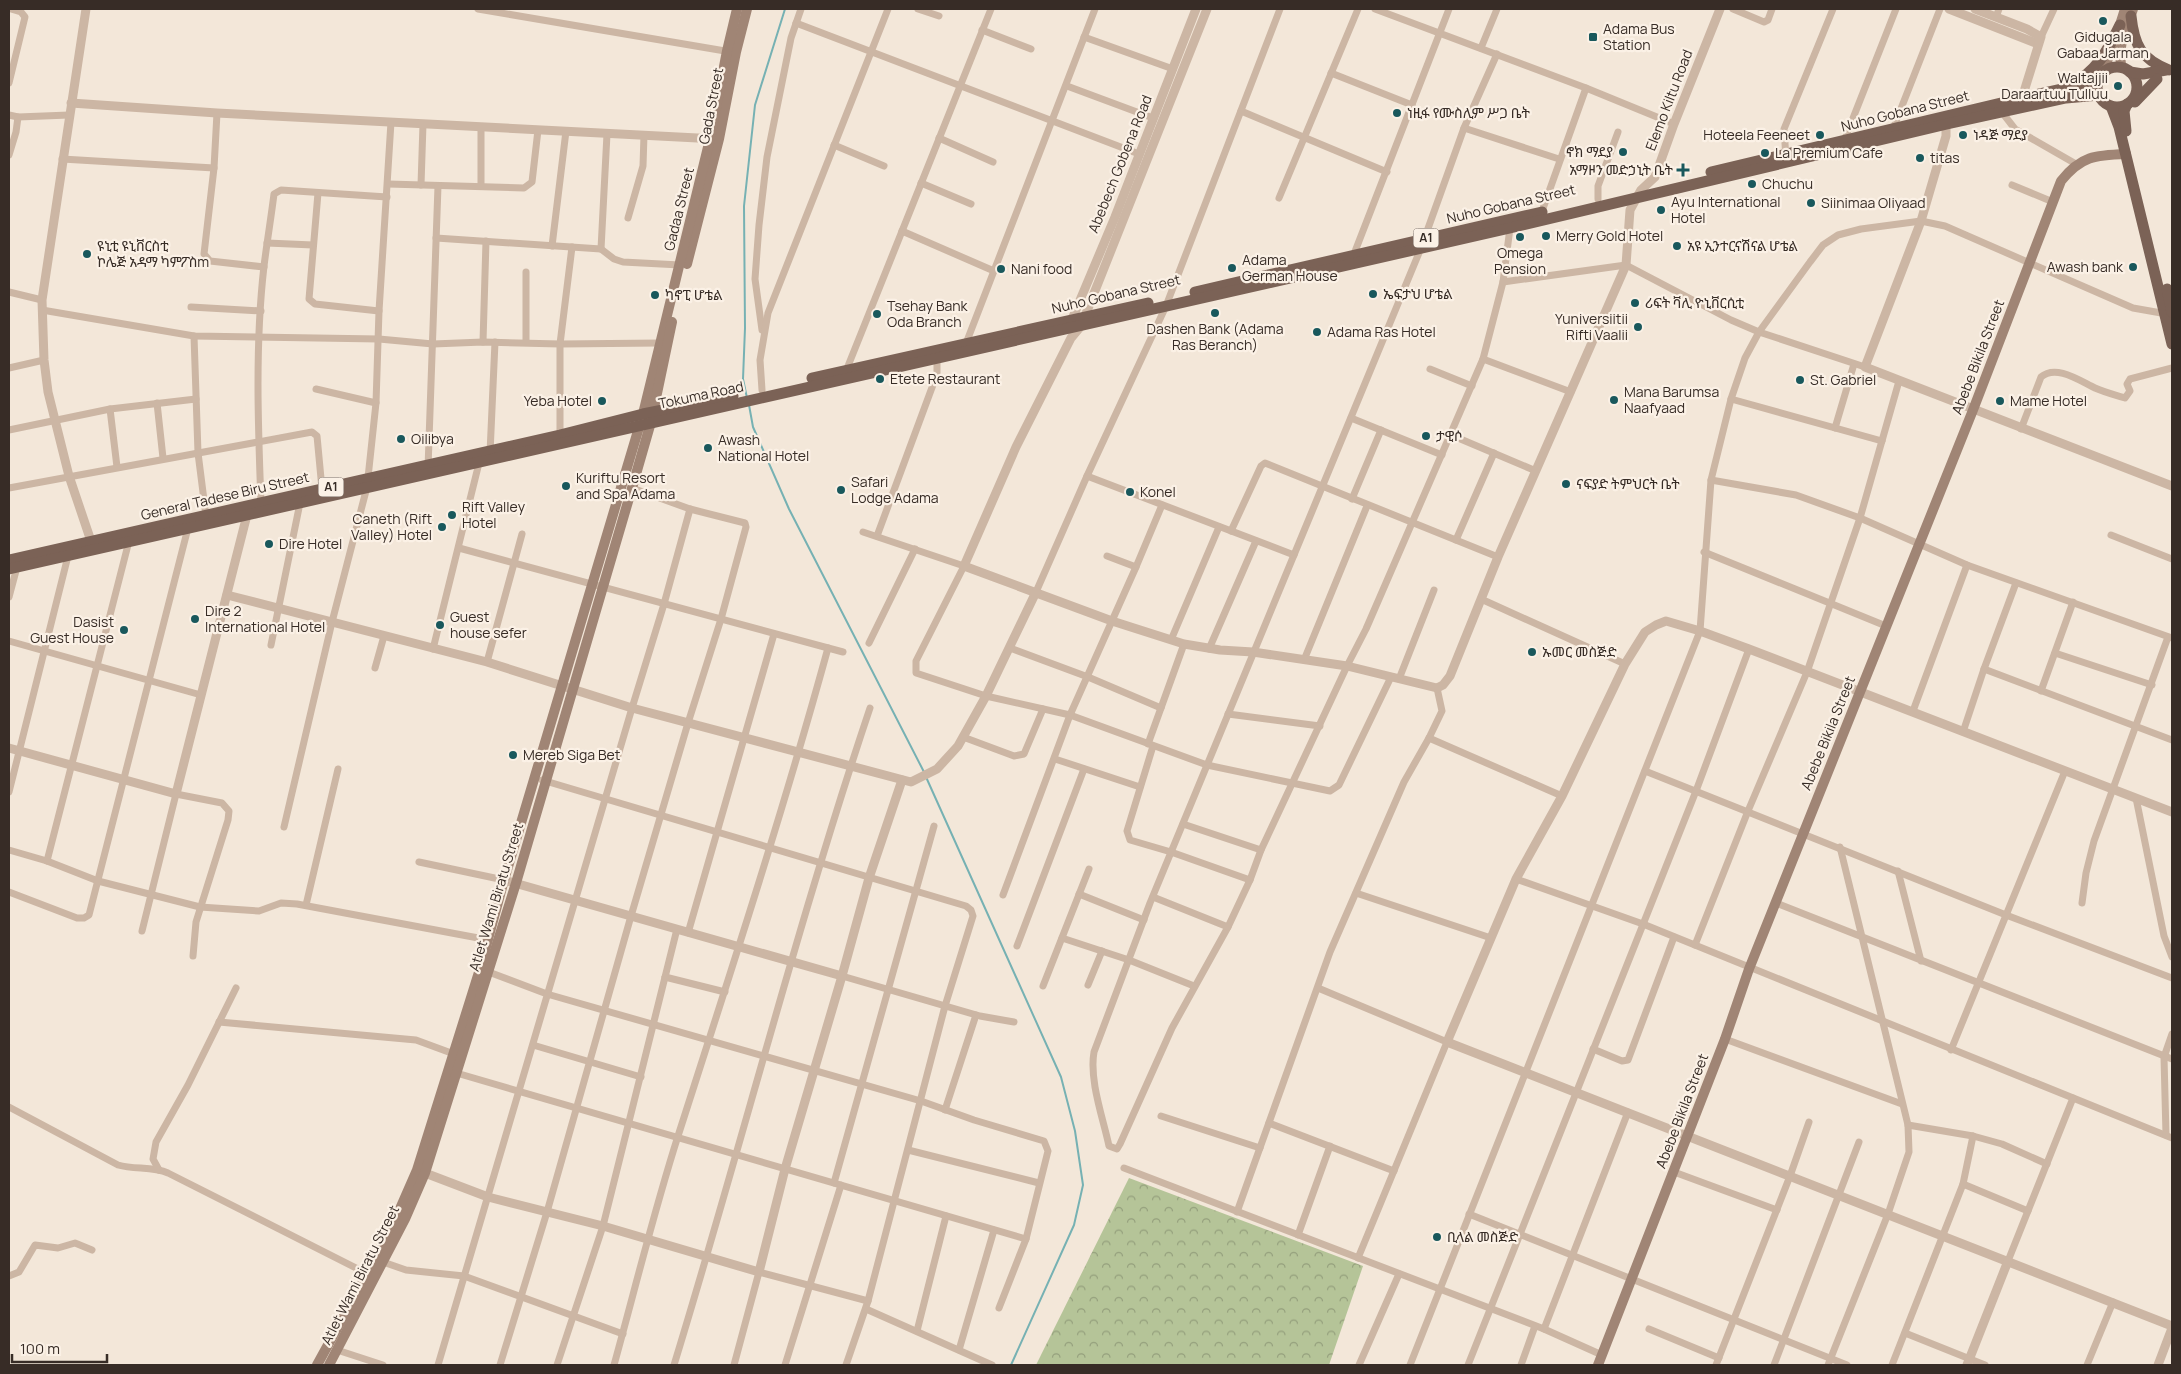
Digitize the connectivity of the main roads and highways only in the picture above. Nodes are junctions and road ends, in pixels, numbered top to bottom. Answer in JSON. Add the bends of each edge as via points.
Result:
{"nodes":[{"id":1,"x":737,"y":9,"type":"edge"},
{"id":2,"x":747,"y":9,"type":"edge"},
{"id":3,"x":2130,"y":11,"type":"edge"},
{"id":4,"x":2120,"y":25,"type":"junction"},
{"id":5,"x":731,"y":52,"type":"junction"},
{"id":6,"x":2126,"y":70,"type":"junction"},
{"id":7,"x":2171,"y":71,"type":"edge"},
{"id":8,"x":2103,"y":73,"type":"junction"},
{"id":9,"x":2157,"y":79,"type":"junction"},
{"id":10,"x":2098,"y":90,"type":"junction"},
{"id":11,"x":2136,"y":90,"type":"junction"},
{"id":12,"x":2070,"y":93,"type":"junction"},
{"id":13,"x":2126,"y":104,"type":"junction"},
{"id":14,"x":2111,"y":106,"type":"junction"},
{"id":15,"x":2000,"y":108,"type":"junction"},
{"id":16,"x":1946,"y":120,"type":"junction"},
{"id":17,"x":2122,"y":127,"type":"junction"},
{"id":18,"x":715,"y":139,"type":"junction"},
{"id":19,"x":1786,"y":158,"type":"junction"},
{"id":20,"x":2130,"y":160,"type":"junction"},
{"id":21,"x":1638,"y":193,"type":"junction"},
{"id":22,"x":1540,"y":217,"type":"junction"},
{"id":23,"x":1422,"y":244,"type":"junction"},
{"id":24,"x":1168,"y":302,"type":"junction"},
{"id":25,"x":2170,"y":313,"type":"edge"},
{"id":26,"x":2172,"y":344,"type":"edge"},
{"id":27,"x":758,"y":393,"type":"joint"},
{"id":28,"x":647,"y":418,"type":"junction"},
{"id":29,"x":487,"y":458,"type":"junction"},
{"id":30,"x":428,"y":469,"type":"junction"},
{"id":31,"x":368,"y":482,"type":"junction"},
{"id":32,"x":253,"y":508,"type":"junction"},
{"id":33,"x":93,"y":546,"type":"junction"},
{"id":34,"x":11,"y":565,"type":"edge"},
{"id":35,"x":597,"y":586,"type":"junction"},
{"id":36,"x":567,"y":687,"type":"junction"},
{"id":37,"x":484,"y":970,"type":"junction"},
{"id":38,"x":452,"y":1072,"type":"junction"},
{"id":39,"x":371,"y":1276,"type":"junction"},
{"id":40,"x":317,"y":1365,"type":"edge"},
{"id":41,"x":329,"y":1365,"type":"edge"},
{"id":42,"x":1598,"y":1365,"type":"edge"}],
"edges":[{"from":1,"to":5,"type":"main road","name":"Gadaa Street"},
{"from":2,"to":5,"type":"main road","name":"Gada Street"},
{"from":3,"to":4,"type":"main road"},
{"from":3,"to":6,"type":"main road","via":[[2120,52]]},
{"from":3,"to":7,"type":"main road","via":[[2133,34],[2139,48],[2156,65]]},
{"from":4,"to":8,"type":"main road"},
{"from":4,"to":12,"type":"main road","via":[[2100,62]]},
{"from":5,"to":18,"type":"main road","name":"Gadaa Street"},
{"from":6,"to":7,"type":"main road","via":[[2143,74]]},
{"from":6,"to":8,"type":"main road","via":[[2112,68]]},
{"from":6,"to":11,"type":"main road","via":[[2136,84]]},
{"from":7,"to":9,"type":"main road"},
{"from":8,"to":10,"type":"main road"},
{"from":9,"to":11,"type":"main road"},
{"from":9,"to":17,"type":"main road","via":[[2138,98]]},
{"from":10,"to":12,"type":"main road","name":"Nuho Gobana Street","number":"A1"},
{"from":10,"to":14,"type":"main road","via":[[2104,102]]},
{"from":11,"to":13,"type":"main road"},
{"from":12,"to":15,"type":"main road","name":"Nuho Gobana Street","number":"A1"},
{"from":12,"to":15,"type":"main road","name":"Nuho Gobana Street","number":"A1","via":[[2022,98]]},
{"from":12,"to":17,"type":"main road","via":[[2097,104]]},
{"from":13,"to":14,"type":"main road"},
{"from":13,"to":17,"type":"main road"},
{"from":14,"to":17,"type":"main road"},
{"from":15,"to":16,"type":"main road","name":"Nuho Gobana Street","number":"A1"},
{"from":16,"to":19,"type":"main road","name":"Nuho Gobana Street","number":"A1"},
{"from":16,"to":19,"type":"main road","name":"Nuho Gobana Street","number":"A1","via":[[1894,129]]},
{"from":17,"to":20,"type":"main road"},
{"from":18,"to":28,"type":"main road","name":"Gada Street"},
{"from":18,"to":28,"type":"main road","name":"Gadaa Street","via":[[660,343]]},
{"from":19,"to":21,"type":"main road","name":"Nuho Gobana Street","number":"A1"},
{"from":20,"to":25,"type":"main road"},
{"from":20,"to":42,"type":"main road","name":"Abebe Bikila Street","via":[[2102,155],[2084,159],[2061,181],[1973,410],[1749,968],[1725,1039]]},
{"from":21,"to":22,"type":"main road","name":"Nuho Gobana Street","number":"A1"},
{"from":21,"to":22,"type":"main road","name":"Nuho Gobana Street","number":"A1","via":[[1598,199]]},
{"from":22,"to":23,"type":"main road","name":"Nuho Gobana Street","number":"A1"},
{"from":22,"to":23,"type":"main road","name":"Nuho Gobana Street","number":"A1","via":[[1510,228]]},
{"from":23,"to":24,"type":"main road","name":"Nuho Gobana Street","number":"A1"},
{"from":23,"to":24,"type":"main road","name":"Nuho Gobana Street","number":"A1","via":[[1354,254]]},
{"from":24,"to":27,"type":"main road","name":"Nuho Gobana Street","number":"A1","via":[[1075,326]]},
{"from":25,"to":26,"type":"main road"},
{"from":27,"to":28,"type":"main road","name":"Tokuma Road","number":"A1"},
{"from":28,"to":29,"type":"main road","name":"General Tadese Biru Street","number":"A1"},
{"from":28,"to":29,"type":"main road","name":"General Tadese Biru Street","number":"A1","via":[[560,435]]},
{"from":28,"to":35,"type":"main road","name":"Atlet Wami Biratu Street"},
{"from":28,"to":35,"type":"main road","name":"Atlet Wami Biratu Street","via":[[632,488]]},
{"from":29,"to":30,"type":"main road","name":"General Tadese Biru Street","number":"A1"},
{"from":29,"to":30,"type":"main road","name":"General Tadese Biru Street","number":"A1"},
{"from":30,"to":31,"type":"main road","name":"General Tadese Biru Street","number":"A1"},
{"from":31,"to":32,"type":"main road","name":"General Tadese Biru Street","number":"A1","via":[[322,489]]},
{"from":31,"to":32,"type":"main road","name":"General Tadese Biru Street","number":"A1","via":[[300,502]]},
{"from":32,"to":33,"type":"main road","name":"General Tadese Biru Street","number":"A1","via":[[206,516]]},
{"from":32,"to":33,"type":"main road","name":"General Tadese Biru Street","number":"A1","via":[[188,528]]},
{"from":33,"to":34,"type":"main road","name":"General Tadese Biru Street","number":"A1"},
{"from":35,"to":36,"type":"main road","name":"Atlet Wami Biratu Street"},
{"from":36,"to":37,"type":"main road","name":"Atlet Wami Biratu Street","via":[[516,883]]},
{"from":36,"to":37,"type":"main road","name":"Atlet Wami Biratu Street","via":[[534,778],[504,880]]},
{"from":37,"to":38,"type":"main road","name":"Atlet Wami Biratu Street"},
{"from":37,"to":38,"type":"main road","name":"Atlet Wami Biratu Street","via":[[454,1054]]},
{"from":38,"to":39,"type":"main road","name":"Atlet Wami Biratu Street","via":[[417,1170]]},
{"from":38,"to":39,"type":"main road","name":"Atlet Wami Biratu Street","via":[[426,1173],[383,1262]]},
{"from":39,"to":40,"type":"main road","name":"Atlet Wami Biratu Street"},
{"from":39,"to":41,"type":"main road","name":"Atlet Wami Biratu Street"}]}
